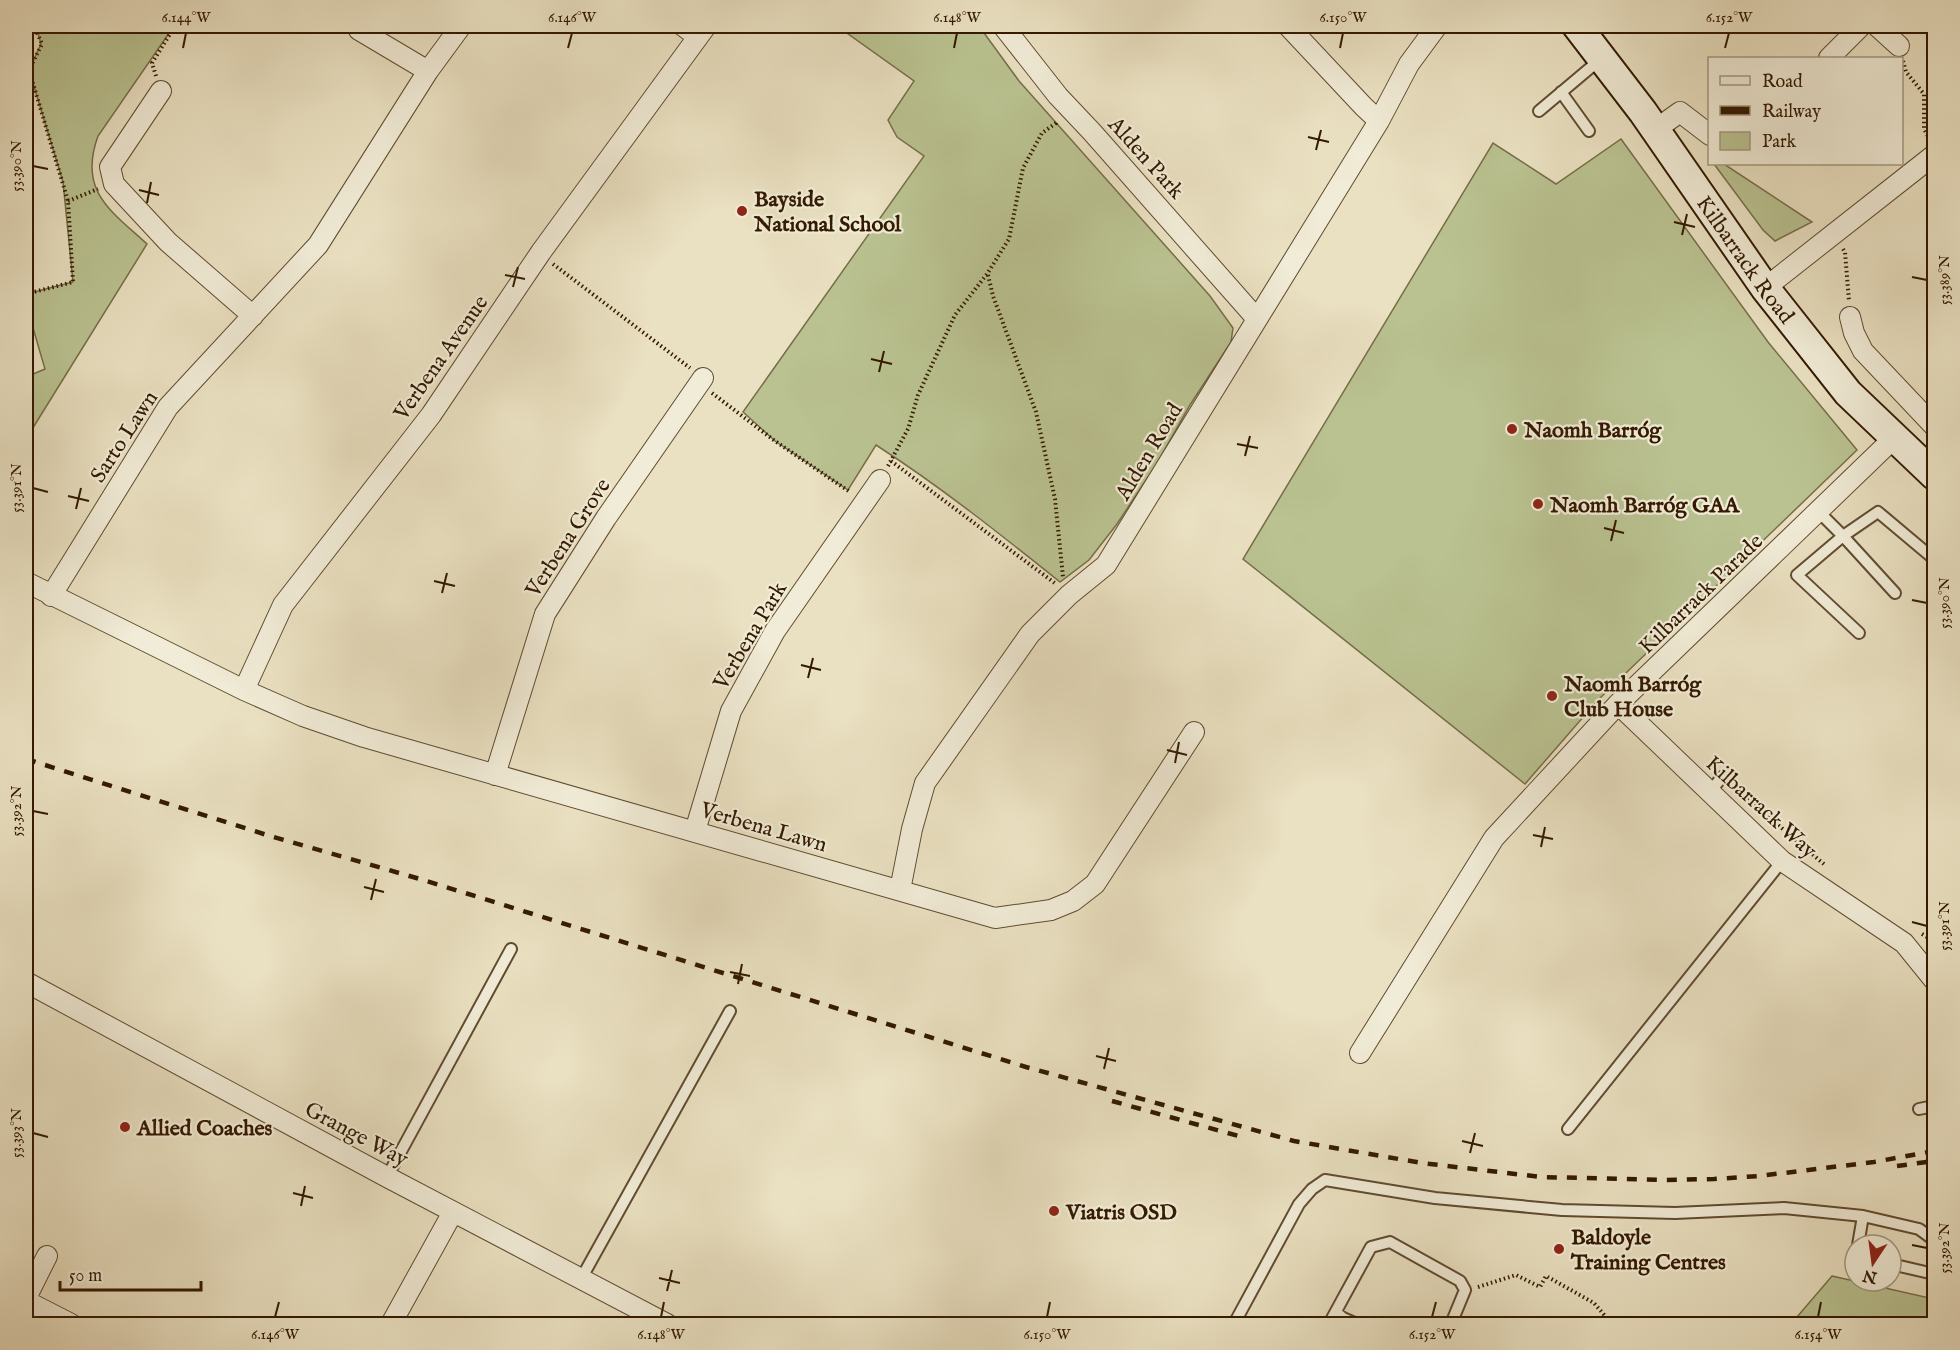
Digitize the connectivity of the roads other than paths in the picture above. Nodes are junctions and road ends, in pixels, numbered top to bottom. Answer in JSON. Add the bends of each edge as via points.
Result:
{"nodes":[{"id":1,"x":461,"y":26,"type":"edge"},
{"id":2,"x":1003,"y":26,"type":"edge"},
{"id":3,"x":1288,"y":26,"type":"edge"},
{"id":4,"x":1437,"y":26,"type":"edge"},
{"id":5,"x":1577,"y":26,"type":"edge"},
{"id":6,"x":1861,"y":26,"type":"edge"},
{"id":7,"x":1877,"y":26,"type":"edge"},
{"id":8,"x":696,"y":29,"type":"edge"},
{"id":9,"x":359,"y":30,"type":"dead end"},
{"id":10,"x":1899,"y":46,"type":"road end"},
{"id":11,"x":1830,"y":57,"type":"edge"},
{"id":12,"x":1602,"y":58,"type":"junction"},
{"id":13,"x":428,"y":71,"type":"junction"},
{"id":14,"x":161,"y":91,"type":"road end"},
{"id":15,"x":1562,"y":92,"type":"junction"},
{"id":16,"x":1539,"y":111,"type":"dead end"},
{"id":17,"x":1379,"y":120,"type":"junction"},
{"id":18,"x":1656,"y":130,"type":"junction"},
{"id":19,"x":1588,"y":132,"type":"dead end"},
{"id":20,"x":1708,"y":133,"type":"edge"},
{"id":21,"x":1935,"y":155,"type":"edge"},
{"id":22,"x":1765,"y":288,"type":"junction"},
{"id":23,"x":253,"y":316,"type":"junction"},
{"id":24,"x":1850,"y":317,"type":"road end"},
{"id":25,"x":1257,"y":319,"type":"junction"},
{"id":26,"x":703,"y":378,"type":"road end"},
{"id":27,"x":1935,"y":426,"type":"edge"},
{"id":28,"x":1894,"y":438,"type":"junction"},
{"id":29,"x":1935,"y":475,"type":"edge"},
{"id":30,"x":880,"y":480,"type":"dead end"},
{"id":31,"x":1819,"y":512,"type":"junction"},
{"id":32,"x":1843,"y":536,"type":"junction"},
{"id":33,"x":1935,"y":559,"type":"edge"},
{"id":34,"x":26,"y":582,"type":"edge"},
{"id":35,"x":1895,"y":593,"type":"dead end"},
{"id":36,"x":51,"y":596,"type":"junction"},
{"id":37,"x":1859,"y":633,"type":"dead end"},
{"id":38,"x":244,"y":690,"type":"junction"},
{"id":39,"x":1618,"y":705,"type":"junction"},
{"id":40,"x":1194,"y":732,"type":"dead end"},
{"id":41,"x":495,"y":775,"type":"junction"},
{"id":42,"x":1722,"y":777,"type":"road end"},
{"id":43,"x":1709,"y":793,"type":"junction"},
{"id":44,"x":695,"y":831,"type":"junction"},
{"id":45,"x":1782,"y":861,"type":"junction"},
{"id":46,"x":900,"y":890,"type":"junction"},
{"id":47,"x":511,"y":949,"type":"dead end"},
{"id":48,"x":1935,"y":980,"type":"edge"},
{"id":49,"x":26,"y":982,"type":"edge"},
{"id":50,"x":730,"y":1011,"type":"dead end"},
{"id":51,"x":1360,"y":1053,"type":"dead end"},
{"id":52,"x":1935,"y":1106,"type":"edge"},
{"id":53,"x":1919,"y":1109,"type":"dead end"},
{"id":54,"x":1568,"y":1130,"type":"dead end"},
{"id":55,"x":387,"y":1177,"type":"junction"},
{"id":56,"x":453,"y":1212,"type":"junction"},
{"id":57,"x":1863,"y":1216,"type":"junction"},
{"id":58,"x":1860,"y":1233,"type":"edge"},
{"id":59,"x":1935,"y":1240,"type":"edge"},
{"id":60,"x":47,"y":1256,"type":"dead end"},
{"id":61,"x":1903,"y":1267,"type":"edge"},
{"id":62,"x":1935,"y":1274,"type":"edge"},
{"id":63,"x":581,"y":1279,"type":"junction"},
{"id":64,"x":26,"y":1300,"type":"edge"},
{"id":65,"x":1336,"y":1312,"type":"junction"},
{"id":66,"x":70,"y":1324,"type":"edge"},
{"id":67,"x":391,"y":1324,"type":"edge"},
{"id":68,"x":667,"y":1324,"type":"edge"},
{"id":69,"x":1234,"y":1324,"type":"edge"},
{"id":70,"x":1329,"y":1324,"type":"edge"},
{"id":71,"x":1357,"y":1324,"type":"edge"},
{"id":72,"x":1451,"y":1324,"type":"edge"}],
"edges":[{"from":1,"to":13,"type":"street","name":"Sarto Lawn"},
{"from":2,"to":25,"type":"street","name":"Alden Park","via":[[1058,96]]},
{"from":3,"to":17,"type":"street"},
{"from":4,"to":17,"type":"street","name":"Alden Road","via":[[1409,64]]},
{"from":5,"to":12,"type":"main road","name":"Kilbarrack Road"},
{"from":6,"to":11,"type":"street"},
{"from":7,"to":10,"type":"street"},
{"from":8,"to":38,"type":"street","name":"Verbena Avenue","via":[[431,415],[283,605]]},
{"from":9,"to":13,"type":"street"},
{"from":12,"to":15,"type":"lane"},
{"from":12,"to":18,"type":"main road","name":"Kilbarrack Road"},
{"from":13,"to":23,"type":"street","name":"Sarto Lawn","via":[[318,245]]},
{"from":14,"to":23,"type":"street","via":[[110,168],[114,184],[168,242]]},
{"from":15,"to":16,"type":"lane"},
{"from":15,"to":19,"type":"lane"},
{"from":17,"to":25,"type":"street","name":"Alden Road"},
{"from":18,"to":20,"type":"street","via":[[1680,112]]},
{"from":18,"to":22,"type":"main road","name":"Kilbarrack Road"},
{"from":21,"to":22,"type":"street"},
{"from":22,"to":28,"type":"main road","name":"Kilbarrack Road","via":[[1848,393]]},
{"from":23,"to":36,"type":"street","name":"Sarto Lawn","via":[[168,407]]},
{"from":24,"to":27,"type":"street","via":[[1863,351]]},
{"from":25,"to":46,"type":"street","name":"Alden Road","via":[[1106,565],[1030,634],[925,783]]},
{"from":26,"to":41,"type":"street","name":"Verbena Grove","via":[[545,614]]},
{"from":28,"to":29,"type":"main road","name":"Kilbarrack Road"},
{"from":28,"to":31,"type":"street","name":"Kilbarrack Parade"},
{"from":30,"to":44,"type":"street","name":"Verbena Park","via":[[776,631],[731,711]]},
{"from":31,"to":32,"type":"lane"},
{"from":31,"to":39,"type":"street","name":"Kilbarrack Parade"},
{"from":32,"to":33,"type":"lane","via":[[1878,513]]},
{"from":32,"to":35,"type":"lane"},
{"from":32,"to":37,"type":"lane","via":[[1797,576]]},
{"from":34,"to":36,"type":"street","name":"Verbena Lawn"},
{"from":36,"to":38,"type":"street","name":"Verbena Lawn"},
{"from":38,"to":41,"type":"street","name":"Verbena Lawn","via":[[364,737]]},
{"from":39,"to":43,"type":"street","name":"Kilbarrack Way"},
{"from":39,"to":51,"type":"street","name":"Kilbarrack Parade","via":[[1494,838]]},
{"from":40,"to":46,"type":"street","name":"Verbena Lawn","via":[[1095,884],[1073,901],[1051,910],[995,918]]},
{"from":41,"to":44,"type":"street","name":"Verbena Lawn"},
{"from":42,"to":43,"type":"lane"},
{"from":43,"to":45,"type":"street","name":"Kilbarrack Way"},
{"from":44,"to":46,"type":"street","name":"Verbena Lawn"},
{"from":45,"to":48,"type":"street","name":"Kilbarrack Way","via":[[1904,943]]},
{"from":45,"to":54,"type":"lane"},
{"from":47,"to":55,"type":"lane"},
{"from":49,"to":55,"type":"street","name":"Grange Way"},
{"from":50,"to":63,"type":"lane"},
{"from":52,"to":53,"type":"lane"},
{"from":55,"to":56,"type":"street","name":"Grange Way"},
{"from":56,"to":63,"type":"street","name":"Grange Way"},
{"from":56,"to":67,"type":"street"},
{"from":57,"to":58,"type":"lane"},
{"from":57,"to":59,"type":"lane","via":[[1919,1229]]},
{"from":57,"to":69,"type":"lane","via":[[1785,1208],[1675,1213],[1562,1210],[1435,1198],[1325,1179],[1299,1204]]},
{"from":60,"to":64,"type":"street"},
{"from":61,"to":62,"type":"lane"},
{"from":63,"to":68,"type":"street","name":"Grange Way"},
{"from":64,"to":66,"type":"street"},
{"from":65,"to":70,"type":"lane"},
{"from":65,"to":71,"type":"lane"},
{"from":65,"to":72,"type":"lane","via":[[1371,1247],[1390,1242],[1460,1281],[1466,1290]]}]}
